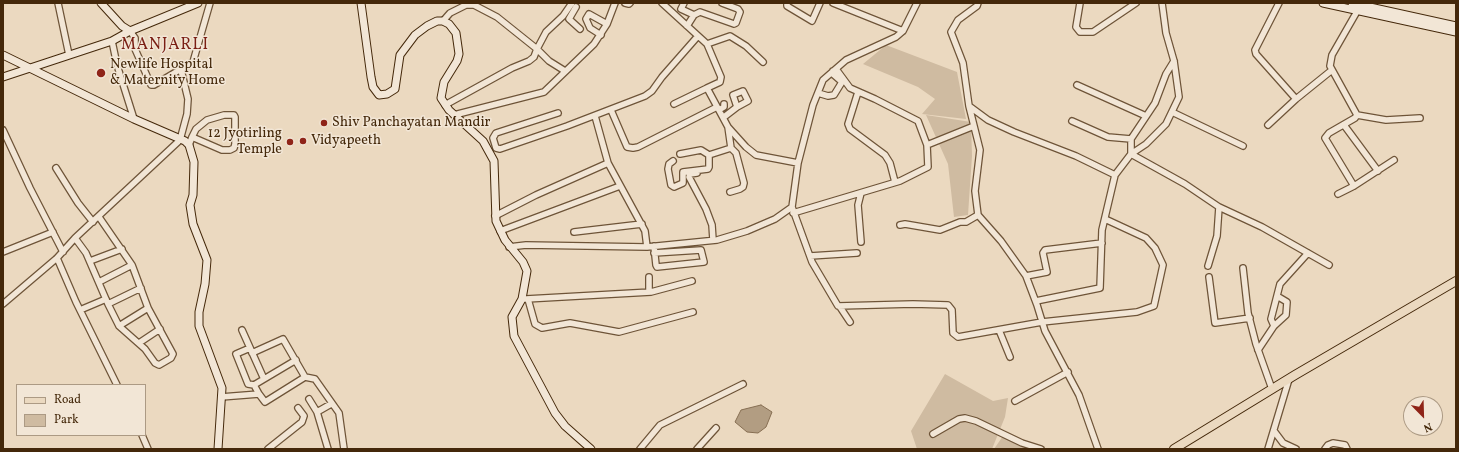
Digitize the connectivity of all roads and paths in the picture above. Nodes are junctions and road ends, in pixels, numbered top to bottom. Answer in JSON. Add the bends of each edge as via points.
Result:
{"nodes":[{"id":1,"x":58,"y":3,"type":"edge"},
{"id":2,"x":101,"y":3,"type":"edge"},
{"id":3,"x":198,"y":3,"type":"edge"},
{"id":4,"x":210,"y":3,"type":"edge"},
{"id":5,"x":361,"y":3,"type":"edge"},
{"id":6,"x":615,"y":3,"type":"edge"},
{"id":7,"x":625,"y":3,"type":"edge"},
{"id":8,"x":630,"y":3,"type":"edge"},
{"id":9,"x":662,"y":3,"type":"edge"},
{"id":10,"x":684,"y":3,"type":"edge"},
{"id":11,"x":722,"y":3,"type":"edge"},
{"id":12,"x":787,"y":3,"type":"edge"},
{"id":13,"x":820,"y":3,"type":"edge"},
{"id":14,"x":833,"y":3,"type":"edge"},
{"id":15,"x":917,"y":3,"type":"edge"},
{"id":16,"x":978,"y":3,"type":"edge"},
{"id":17,"x":1080,"y":3,"type":"edge"},
{"id":18,"x":1136,"y":3,"type":"edge"},
{"id":19,"x":1162,"y":3,"type":"edge"},
{"id":20,"x":1278,"y":3,"type":"edge"},
{"id":21,"x":1323,"y":3,"type":"edge"},
{"id":22,"x":1352,"y":3,"type":"edge"},
{"id":23,"x":574,"y":6,"type":"edge"},
{"id":24,"x":1359,"y":7,"type":"junction"},
{"id":25,"x":681,"y":9,"type":"junction"},
{"id":26,"x":675,"y":15,"type":"junction"},
{"id":27,"x":694,"y":15,"type":"junction"},
{"id":28,"x":443,"y":21,"type":"junction"},
{"id":29,"x":607,"y":24,"type":"junction"},
{"id":30,"x":687,"y":26,"type":"junction"},
{"id":31,"x":1456,"y":26,"type":"edge"},
{"id":32,"x":580,"y":29,"type":"dead end"},
{"id":33,"x":130,"y":31,"type":"junction"},
{"id":34,"x":903,"y":31,"type":"junction"},
{"id":35,"x":1456,"y":32,"type":"edge"},
{"id":36,"x":601,"y":36,"type":"junction"},
{"id":37,"x":698,"y":36,"type":"junction"},
{"id":38,"x":112,"y":42,"type":"junction"},
{"id":39,"x":707,"y":44,"type":"junction"},
{"id":40,"x":537,"y":49,"type":"junction"},
{"id":41,"x":3,"y":55,"type":"edge"},
{"id":42,"x":69,"y":55,"type":"junction"},
{"id":43,"x":1174,"y":61,"type":"junction"},
{"id":44,"x":763,"y":62,"type":"dead end"},
{"id":45,"x":31,"y":69,"type":"junction"},
{"id":46,"x":181,"y":70,"type":"junction"},
{"id":47,"x":834,"y":70,"type":"junction"},
{"id":48,"x":1332,"y":70,"type":"junction"},
{"id":49,"x":565,"y":71,"type":"junction"},
{"id":50,"x":3,"y":77,"type":"edge"},
{"id":51,"x":1078,"y":85,"type":"dead end"},
{"id":52,"x":708,"y":88,"type":"junction"},
{"id":53,"x":858,"y":92,"type":"junction"},
{"id":54,"x":818,"y":93,"type":"junction"},
{"id":55,"x":1296,"y":99,"type":"junction"},
{"id":56,"x":674,"y":104,"type":"dead end"},
{"id":57,"x":724,"y":104,"type":"dead end"},
{"id":58,"x":445,"y":105,"type":"junction"},
{"id":59,"x":969,"y":106,"type":"junction"},
{"id":60,"x":737,"y":107,"type":"dead end"},
{"id":61,"x":718,"y":108,"type":"junction"},
{"id":62,"x":611,"y":110,"type":"junction"},
{"id":63,"x":1172,"y":112,"type":"junction"},
{"id":64,"x":558,"y":113,"type":"dead end"},
{"id":65,"x":454,"y":115,"type":"junction"},
{"id":66,"x":1357,"y":115,"type":"junction"},
{"id":67,"x":596,"y":116,"type":"junction"},
{"id":68,"x":1146,"y":116,"type":"junction"},
{"id":69,"x":724,"y":117,"type":"junction"},
{"id":70,"x":1420,"y":118,"type":"dead end"},
{"id":71,"x":134,"y":119,"type":"junction"},
{"id":72,"x":1072,"y":121,"type":"dead end"},
{"id":73,"x":1268,"y":125,"type":"dead end"},
{"id":74,"x":1344,"y":125,"type":"junction"},
{"id":75,"x":974,"y":126,"type":"junction"},
{"id":76,"x":728,"y":127,"type":"junction"},
{"id":77,"x":3,"y":130,"type":"edge"},
{"id":78,"x":192,"y":137,"type":"junction"},
{"id":79,"x":1131,"y":139,"type":"junction"},
{"id":80,"x":180,"y":140,"type":"junction"},
{"id":81,"x":189,"y":145,"type":"junction"},
{"id":82,"x":928,"y":145,"type":"junction"},
{"id":83,"x":1243,"y":146,"type":"dead end"},
{"id":84,"x":731,"y":148,"type":"junction"},
{"id":85,"x":680,"y":154,"type":"dead end"},
{"id":86,"x":1131,"y":154,"type":"junction"},
{"id":87,"x":709,"y":155,"type":"junction"},
{"id":88,"x":1394,"y":160,"type":"dead end"},
{"id":89,"x":673,"y":161,"type":"dead end"},
{"id":90,"x":608,"y":163,"type":"junction"},
{"id":91,"x":798,"y":163,"type":"junction"},
{"id":92,"x":56,"y":168,"type":"dead end"},
{"id":93,"x":707,"y":171,"type":"dead end"},
{"id":94,"x":1378,"y":171,"type":"junction"},
{"id":95,"x":1115,"y":175,"type":"junction"},
{"id":96,"x":895,"y":182,"type":"junction"},
{"id":97,"x":620,"y":186,"type":"junction"},
{"id":98,"x":1354,"y":186,"type":"junction"},
{"id":99,"x":730,"y":192,"type":"dead end"},
{"id":100,"x":861,"y":193,"type":"junction"},
{"id":101,"x":1338,"y":194,"type":"dead end"},
{"id":102,"x":792,"y":206,"type":"junction"},
{"id":103,"x":1219,"y":207,"type":"junction"},
{"id":104,"x":793,"y":213,"type":"junction"},
{"id":105,"x":978,"y":215,"type":"junction"},
{"id":106,"x":495,"y":216,"type":"junction"},
{"id":107,"x":99,"y":217,"type":"junction"},
{"id":108,"x":1105,"y":219,"type":"junction"},
{"id":109,"x":93,"y":222,"type":"junction"},
{"id":110,"x":642,"y":224,"type":"junction"},
{"id":111,"x":900,"y":225,"type":"dead end"},
{"id":112,"x":500,"y":230,"type":"junction"},
{"id":113,"x":54,"y":232,"type":"junction"},
{"id":114,"x":574,"y":232,"type":"dead end"},
{"id":115,"x":75,"y":238,"type":"junction"},
{"id":116,"x":714,"y":240,"type":"junction"},
{"id":117,"x":862,"y":242,"type":"dead end"},
{"id":118,"x":1102,"y":243,"type":"junction"},
{"id":119,"x":654,"y":246,"type":"junction"},
{"id":120,"x":509,"y":247,"type":"junction"},
{"id":121,"x":647,"y":247,"type":"junction"},
{"id":122,"x":122,"y":249,"type":"junction"},
{"id":123,"x":3,"y":252,"type":"edge"},
{"id":124,"x":63,"y":252,"type":"junction"},
{"id":125,"x":1308,"y":252,"type":"junction"},
{"id":126,"x":654,"y":253,"type":"junction"},
{"id":127,"x":857,"y":253,"type":"dead end"},
{"id":128,"x":810,"y":256,"type":"junction"},
{"id":129,"x":57,"y":258,"type":"junction"},
{"id":130,"x":90,"y":261,"type":"junction"},
{"id":131,"x":132,"y":265,"type":"junction"},
{"id":132,"x":1329,"y":265,"type":"dead end"},
{"id":133,"x":1208,"y":266,"type":"dead end"},
{"id":134,"x":1243,"y":268,"type":"dead end"},
{"id":135,"x":1026,"y":276,"type":"junction"},
{"id":136,"x":649,"y":277,"type":"dead end"},
{"id":137,"x":1209,"y":277,"type":"dead end"},
{"id":138,"x":692,"y":281,"type":"dead end"},
{"id":139,"x":1456,"y":281,"type":"edge"},
{"id":140,"x":98,"y":282,"type":"junction"},
{"id":141,"x":141,"y":288,"type":"junction"},
{"id":142,"x":649,"y":292,"type":"junction"},
{"id":143,"x":1277,"y":296,"type":"junction"},
{"id":144,"x":525,"y":299,"type":"junction"},
{"id":145,"x":107,"y":301,"type":"junction"},
{"id":146,"x":1036,"y":301,"type":"junction"},
{"id":147,"x":3,"y":304,"type":"edge"},
{"id":148,"x":840,"y":306,"type":"junction"},
{"id":149,"x":148,"y":308,"type":"junction"},
{"id":150,"x":80,"y":310,"type":"junction"},
{"id":151,"x":693,"y":312,"type":"dead end"},
{"id":152,"x":1250,"y":318,"type":"junction"},
{"id":153,"x":850,"y":322,"type":"dead end"},
{"id":154,"x":1042,"y":322,"type":"junction"},
{"id":155,"x":119,"y":326,"type":"junction"},
{"id":156,"x":1274,"y":326,"type":"junction"},
{"id":157,"x":160,"y":330,"type":"junction"},
{"id":158,"x":242,"y":330,"type":"dead end"},
{"id":159,"x":999,"y":330,"type":"junction"},
{"id":160,"x":139,"y":343,"type":"junction"},
{"id":161,"x":1258,"y":350,"type":"junction"},
{"id":162,"x":251,"y":351,"type":"junction"},
{"id":163,"x":1010,"y":357,"type":"dead end"},
{"id":164,"x":296,"y":360,"type":"junction"},
{"id":165,"x":1068,"y":372,"type":"junction"},
{"id":166,"x":305,"y":377,"type":"junction"},
{"id":167,"x":264,"y":379,"type":"junction"},
{"id":168,"x":1289,"y":379,"type":"junction"},
{"id":169,"x":117,"y":384,"type":"edge"},
{"id":170,"x":743,"y":384,"type":"dead end"},
{"id":171,"x":254,"y":385,"type":"junction"},
{"id":172,"x":1272,"y":389,"type":"junction"},
{"id":173,"x":259,"y":394,"type":"junction"},
{"id":174,"x":221,"y":397,"type":"junction"},
{"id":175,"x":310,"y":399,"type":"dead end"},
{"id":176,"x":1015,"y":401,"type":"dead end"},
{"id":177,"x":331,"y":404,"type":"junction"},
{"id":178,"x":298,"y":408,"type":"dead end"},
{"id":179,"x":317,"y":412,"type":"junction"},
{"id":180,"x":716,"y":428,"type":"dead end"},
{"id":181,"x":1274,"y":431,"type":"junction"},
{"id":182,"x":933,"y":434,"type":"dead end"},
{"id":183,"x":142,"y":436,"type":"edge"},
{"id":184,"x":148,"y":449,"type":"edge"},
{"id":185,"x":218,"y":449,"type":"edge"},
{"id":186,"x":268,"y":449,"type":"edge"},
{"id":187,"x":328,"y":449,"type":"edge"},
{"id":188,"x":344,"y":449,"type":"edge"},
{"id":189,"x":591,"y":449,"type":"edge"},
{"id":190,"x":640,"y":449,"type":"edge"},
{"id":191,"x":697,"y":449,"type":"edge"},
{"id":192,"x":1041,"y":449,"type":"edge"},
{"id":193,"x":1098,"y":449,"type":"edge"},
{"id":194,"x":1174,"y":449,"type":"edge"},
{"id":195,"x":1268,"y":449,"type":"edge"},
{"id":196,"x":1296,"y":449,"type":"edge"},
{"id":197,"x":1325,"y":449,"type":"edge"},
{"id":198,"x":1347,"y":449,"type":"edge"}],
"edges":[{"from":1,"to":42,"type":"street"},
{"from":2,"to":33,"type":"street"},
{"from":3,"to":33,"type":"street"},
{"from":4,"to":46,"type":"street","via":[[193,62]]},
{"from":5,"to":28,"type":"street","via":[[372,82],[378,95],[387,94],[395,89],[400,55],[407,44],[427,26]]},
{"from":6,"to":29,"type":"street"},
{"from":7,"to":8,"type":"street"},
{"from":9,"to":26,"type":"street"},
{"from":10,"to":25,"type":"street"},
{"from":11,"to":27,"type":"street","via":[[738,9],[740,12],[736,23],[700,12]]},
{"from":12,"to":13,"type":"street","via":[[787,6],[812,21]]},
{"from":14,"to":34,"type":"street"},
{"from":15,"to":34,"type":"street"},
{"from":16,"to":59,"type":"street","via":[[958,20],[951,32],[963,63]]},
{"from":17,"to":18,"type":"street","via":[[1076,27],[1080,32],[1093,32]]},
{"from":19,"to":43,"type":"street","via":[[1166,33]]},
{"from":20,"to":55,"type":"street","via":[[1255,50]]},
{"from":21,"to":24,"type":"street"},
{"from":22,"to":24,"type":"street"},
{"from":23,"to":32,"type":"street","via":[[569,19]]},
{"from":23,"to":40,"type":"street","via":[[546,32]]},
{"from":24,"to":31,"type":"street"},
{"from":24,"to":35,"type":"street"},
{"from":24,"to":48,"type":"street","via":[[1332,55]]},
{"from":25,"to":26,"type":"street"},
{"from":25,"to":27,"type":"street"},
{"from":26,"to":30,"type":"street"},
{"from":27,"to":30,"type":"street"},
{"from":28,"to":40,"type":"street","via":[[450,13],[466,5],[474,5],[497,18]]},
{"from":28,"to":58,"type":"street","via":[[456,33],[458,54],[457,61],[444,82],[442,98]]},
{"from":29,"to":36,"type":"street"},
{"from":29,"to":36,"type":"street","via":[[589,14],[586,19],[590,28]]},
{"from":30,"to":37,"type":"street"},
{"from":33,"to":38,"type":"street"},
{"from":33,"to":46,"type":"street","via":[[135,38],[135,49],[151,85]]},
{"from":34,"to":47,"type":"street","via":[[896,37],[851,58]]},
{"from":36,"to":49,"type":"street"},
{"from":37,"to":39,"type":"street"},
{"from":37,"to":62,"type":"street","via":[[652,91]]},
{"from":38,"to":42,"type":"street"},
{"from":38,"to":71,"type":"street"},
{"from":39,"to":44,"type":"street","via":[[730,36],[748,47]]},
{"from":39,"to":52,"type":"street","via":[[721,77],[720,82]]},
{"from":40,"to":49,"type":"street"},
{"from":40,"to":58,"type":"street","via":[[534,58]]},
{"from":41,"to":45,"type":"street"},
{"from":42,"to":45,"type":"street"},
{"from":43,"to":63,"type":"street","via":[[1179,97]]},
{"from":43,"to":68,"type":"street","via":[[1155,103]]},
{"from":45,"to":50,"type":"street"},
{"from":45,"to":71,"type":"street"},
{"from":46,"to":80,"type":"street","via":[[188,99]]},
{"from":47,"to":53,"type":"street","via":[[850,88]]},
{"from":47,"to":54,"type":"street","via":[[823,80]]},
{"from":47,"to":54,"type":"street","via":[[834,75],[842,82],[834,95]]},
{"from":48,"to":55,"type":"street"},
{"from":48,"to":66,"type":"street"},
{"from":49,"to":65,"type":"street","via":[[548,90],[540,94]]},
{"from":51,"to":68,"type":"street"},
{"from":52,"to":56,"type":"street"},
{"from":52,"to":61,"type":"street"},
{"from":53,"to":82,"type":"street","via":[[918,122]]},
{"from":53,"to":96,"type":"street","via":[[848,124],[850,129],[885,155]]},
{"from":54,"to":91,"type":"street"},
{"from":55,"to":73,"type":"street"},
{"from":57,"to":61,"type":"street","via":[[724,107]]},
{"from":58,"to":65,"type":"street"},
{"from":59,"to":75,"type":"street"},
{"from":59,"to":95,"type":"street","via":[[995,123]]},
{"from":60,"to":69,"type":"street"},
{"from":61,"to":62,"type":"street","via":[[633,148],[627,147]]},
{"from":61,"to":69,"type":"street"},
{"from":62,"to":67,"type":"street"},
{"from":63,"to":83,"type":"street"},
{"from":63,"to":86,"type":"street","via":[[1166,124],[1146,144]]},
{"from":64,"to":67,"type":"street","via":[[496,133],[493,138],[496,148],[500,149]]},
{"from":65,"to":106,"type":"street","via":[[483,140],[494,161]]},
{"from":66,"to":70,"type":"street","via":[[1386,120]]},
{"from":66,"to":74,"type":"street"},
{"from":67,"to":90,"type":"street"},
{"from":68,"to":79,"type":"street"},
{"from":69,"to":76,"type":"street"},
{"from":71,"to":80,"type":"street"},
{"from":72,"to":79,"type":"street","via":[[1108,137]]},
{"from":74,"to":94,"type":"street"},
{"from":74,"to":98,"type":"street","via":[[1325,138]]},
{"from":75,"to":82,"type":"street"},
{"from":75,"to":105,"type":"street","via":[[980,150],[974,191]]},
{"from":76,"to":84,"type":"street"},
{"from":76,"to":91,"type":"street","via":[[756,155]]},
{"from":77,"to":113,"type":"street"},
{"from":78,"to":78,"type":"street","via":[[222,150],[230,150],[235,144],[235,117],[224,115],[207,120],[196,129]]},
{"from":78,"to":81,"type":"street"},
{"from":79,"to":86,"type":"street"},
{"from":80,"to":81,"type":"street"},
{"from":80,"to":107,"type":"street"},
{"from":81,"to":174,"type":"street","via":[[194,162],[190,205],[193,224],[207,260],[199,326],[222,388]]},
{"from":82,"to":96,"type":"street","via":[[928,166]]},
{"from":84,"to":87,"type":"street"},
{"from":84,"to":99,"type":"street","via":[[736,153],[744,187]]},
{"from":85,"to":87,"type":"street","via":[[701,150]]},
{"from":86,"to":95,"type":"street"},
{"from":86,"to":103,"type":"street","via":[[1185,184]]},
{"from":87,"to":89,"type":"street","via":[[708,169],[683,172],[683,183],[674,186],[671,185],[668,169]]},
{"from":88,"to":94,"type":"street"},
{"from":90,"to":97,"type":"street"},
{"from":90,"to":106,"type":"street"},
{"from":91,"to":102,"type":"street"},
{"from":92,"to":109,"type":"street"},
{"from":93,"to":116,"type":"street","via":[[690,174],[689,177],[712,224]]},
{"from":94,"to":98,"type":"street"},
{"from":95,"to":108,"type":"street"},
{"from":96,"to":100,"type":"street"},
{"from":97,"to":110,"type":"street"},
{"from":97,"to":112,"type":"street"},
{"from":98,"to":101,"type":"street"},
{"from":100,"to":104,"type":"street"},
{"from":100,"to":117,"type":"street","via":[[858,205]]},
{"from":102,"to":104,"type":"street"},
{"from":102,"to":116,"type":"street","via":[[775,219],[747,231]]},
{"from":103,"to":125,"type":"street"},
{"from":103,"to":133,"type":"street","via":[[1217,236]]},
{"from":104,"to":128,"type":"street"},
{"from":105,"to":111,"type":"street","via":[[966,222],[940,230]]},
{"from":105,"to":135,"type":"street"},
{"from":106,"to":112,"type":"street"},
{"from":107,"to":109,"type":"street"},
{"from":107,"to":122,"type":"street"},
{"from":108,"to":118,"type":"street"},
{"from":108,"to":154,"type":"street","via":[[1146,238],[1155,248],[1163,265],[1155,304],[1137,312]]},
{"from":109,"to":115,"type":"street"},
{"from":110,"to":114,"type":"street"},
{"from":110,"to":121,"type":"street"},
{"from":112,"to":120,"type":"street"},
{"from":113,"to":123,"type":"street"},
{"from":113,"to":124,"type":"street"},
{"from":115,"to":124,"type":"street"},
{"from":115,"to":130,"type":"street"},
{"from":116,"to":119,"type":"street"},
{"from":118,"to":135,"type":"street","via":[[1045,250],[1043,253],[1047,272]]},
{"from":118,"to":146,"type":"street","via":[[1100,288]]},
{"from":119,"to":121,"type":"street"},
{"from":119,"to":126,"type":"street"},
{"from":120,"to":121,"type":"street"},
{"from":120,"to":144,"type":"street","via":[[523,262],[527,272]]},
{"from":122,"to":130,"type":"street"},
{"from":122,"to":131,"type":"street"},
{"from":124,"to":129,"type":"street"},
{"from":125,"to":132,"type":"street"},
{"from":125,"to":143,"type":"street","via":[[1280,284]]},
{"from":126,"to":126,"type":"street","via":[[657,267],[704,262],[700,250]]},
{"from":127,"to":128,"type":"street"},
{"from":128,"to":148,"type":"street","via":[[836,304]]},
{"from":129,"to":147,"type":"street"},
{"from":129,"to":150,"type":"street"},
{"from":130,"to":140,"type":"street"},
{"from":131,"to":140,"type":"street"},
{"from":131,"to":141,"type":"street"},
{"from":134,"to":152,"type":"street"},
{"from":135,"to":146,"type":"street"},
{"from":136,"to":142,"type":"street"},
{"from":137,"to":152,"type":"street","via":[[1216,323]]},
{"from":138,"to":142,"type":"street"},
{"from":139,"to":168,"type":"main road"},
{"from":140,"to":145,"type":"street"},
{"from":141,"to":145,"type":"street"},
{"from":141,"to":149,"type":"street"},
{"from":142,"to":144,"type":"street"},
{"from":143,"to":156,"type":"street","via":[[1271,319]]},
{"from":143,"to":156,"type":"street","via":[[1287,302],[1286,315]]},
{"from":144,"to":151,"type":"street","via":[[535,324],[542,328],[570,323],[619,332]]},
{"from":144,"to":189,"type":"street","via":[[512,317],[514,336],[555,413],[565,426]]},
{"from":145,"to":150,"type":"street"},
{"from":145,"to":155,"type":"street"},
{"from":146,"to":154,"type":"street"},
{"from":148,"to":153,"type":"street"},
{"from":148,"to":159,"type":"street","via":[[948,305],[952,310],[955,336]]},
{"from":149,"to":155,"type":"street"},
{"from":149,"to":157,"type":"street"},
{"from":150,"to":169,"type":"street"},
{"from":152,"to":161,"type":"street"},
{"from":154,"to":159,"type":"street"},
{"from":154,"to":165,"type":"street"},
{"from":155,"to":160,"type":"street"},
{"from":156,"to":161,"type":"street"},
{"from":157,"to":160,"type":"street"},
{"from":157,"to":160,"type":"street","via":[[173,354],[171,358],[159,365]]},
{"from":158,"to":162,"type":"street"},
{"from":159,"to":163,"type":"street"},
{"from":161,"to":172,"type":"street"},
{"from":162,"to":164,"type":"street","via":[[283,339]]},
{"from":162,"to":167,"type":"street"},
{"from":162,"to":171,"type":"street","via":[[236,354],[248,384]]},
{"from":164,"to":166,"type":"street"},
{"from":164,"to":167,"type":"street"},
{"from":165,"to":176,"type":"street"},
{"from":165,"to":193,"type":"street"},
{"from":166,"to":173,"type":"street","via":[[265,401]]},
{"from":166,"to":177,"type":"street","via":[[315,379]]},
{"from":167,"to":171,"type":"street"},
{"from":168,"to":172,"type":"main road"},
{"from":168,"to":181,"type":"street"},
{"from":170,"to":190,"type":"street","via":[[660,425]]},
{"from":171,"to":173,"type":"street"},
{"from":172,"to":194,"type":"main road"},
{"from":173,"to":174,"type":"street"},
{"from":174,"to":185,"type":"street"},
{"from":175,"to":179,"type":"street"},
{"from":177,"to":179,"type":"street"},
{"from":177,"to":188,"type":"street","via":[[340,416]]},
{"from":178,"to":186,"type":"street","via":[[304,416],[302,422]]},
{"from":179,"to":187,"type":"street"},
{"from":180,"to":191,"type":"street"},
{"from":181,"to":195,"type":"street"},
{"from":181,"to":196,"type":"street","via":[[1283,443]]},
{"from":182,"to":192,"type":"street","via":[[965,418],[976,420],[1022,443]]},
{"from":183,"to":184,"type":"street"},
{"from":197,"to":198,"type":"street","via":[[1333,443],[1345,445]]}]}
